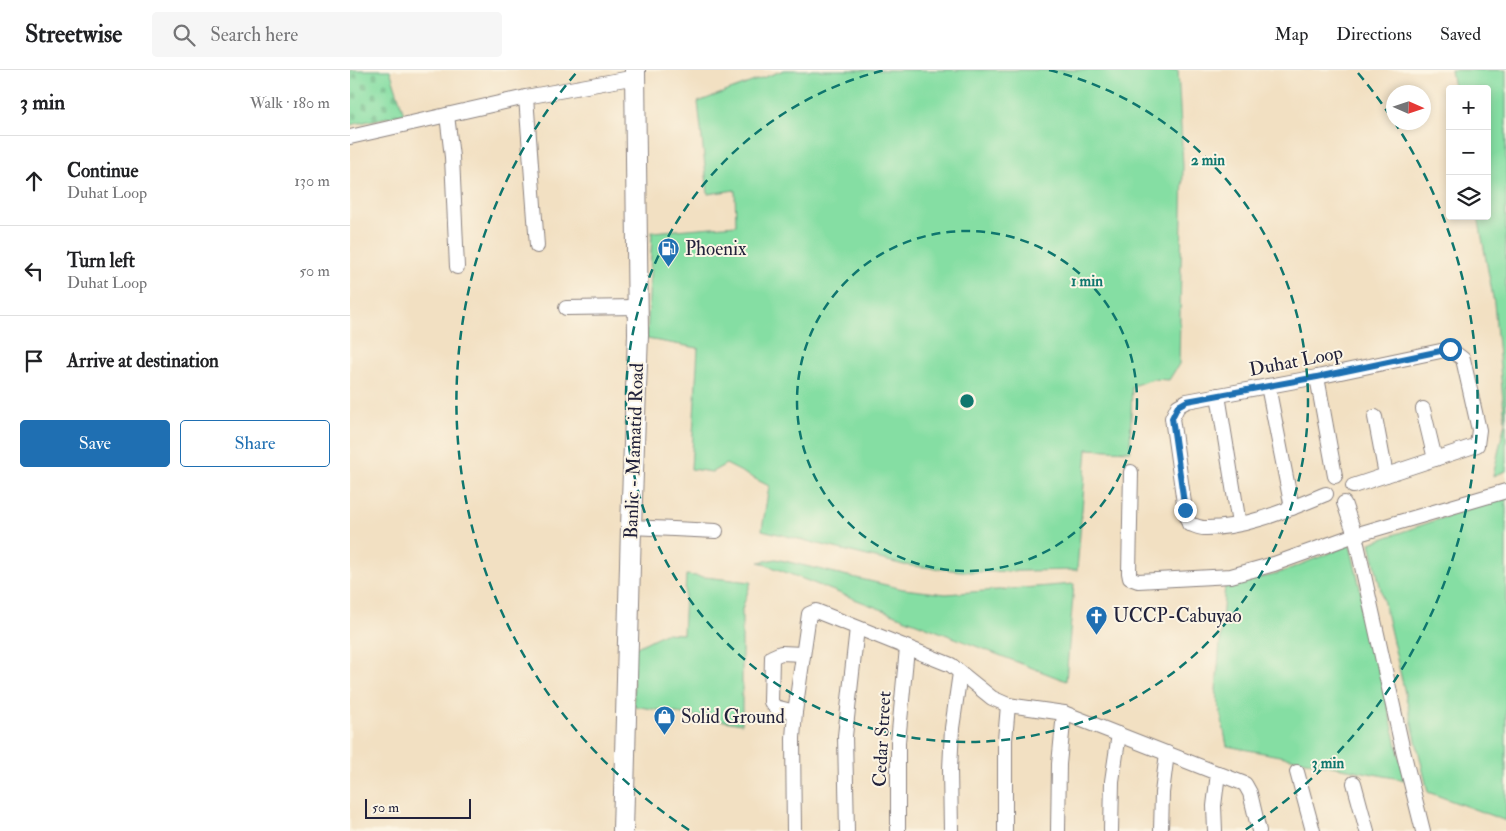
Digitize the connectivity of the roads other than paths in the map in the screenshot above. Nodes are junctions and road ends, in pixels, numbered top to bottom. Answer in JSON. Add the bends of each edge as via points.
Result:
{"nodes":[{"id":1,"x":636,"y":73,"type":"edge"},
{"id":2,"x":526,"y":97,"type":"junction"},
{"id":3,"x":447,"y":115,"type":"junction"},
{"id":4,"x":350,"y":137,"type":"edge"},
{"id":5,"x":537,"y":246,"type":"dead end"},
{"id":6,"x":456,"y":267,"type":"dead end"},
{"id":7,"x":638,"y":306,"type":"junction"},
{"id":8,"x":566,"y":308,"type":"dead end"},
{"id":9,"x":1317,"y":377,"type":"junction"},
{"id":10,"x":1268,"y":386,"type":"junction"},
{"id":11,"x":1218,"y":395,"type":"junction"},
{"id":12,"x":1423,"y":409,"type":"dead end"},
{"id":13,"x":1375,"y":417,"type":"dead end"},
{"id":14,"x":1435,"y":459,"type":"junction"},
{"id":15,"x":1131,"y":472,"type":"dead end"},
{"id":16,"x":1386,"y":475,"type":"junction"},
{"id":17,"x":1335,"y":476,"type":"junction"},
{"id":18,"x":1353,"y":486,"type":"junction"},
{"id":19,"x":1506,"y":491,"type":"edge"},
{"id":20,"x":1326,"y":494,"type":"junction"},
{"id":21,"x":1344,"y":503,"type":"junction"},
{"id":22,"x":1292,"y":508,"type":"junction"},
{"id":23,"x":1239,"y":524,"type":"junction"},
{"id":24,"x":631,"y":526,"type":"junction"},
{"id":25,"x":716,"y":531,"type":"dead end"},
{"id":26,"x":1355,"y":535,"type":"junction"},
{"id":27,"x":857,"y":628,"type":"junction"},
{"id":28,"x":907,"y":648,"type":"junction"},
{"id":29,"x":803,"y":654,"type":"junction"},
{"id":30,"x":960,"y":673,"type":"junction"},
{"id":31,"x":1008,"y":705,"type":"junction"},
{"id":32,"x":795,"y":712,"type":"junction"},
{"id":33,"x":1064,"y":713,"type":"junction"},
{"id":34,"x":1119,"y":734,"type":"junction"},
{"id":35,"x":1167,"y":753,"type":"junction"},
{"id":36,"x":1298,"y":772,"type":"dead end"},
{"id":37,"x":1218,"y":773,"type":"junction"},
{"id":38,"x":1354,"y":783,"type":"dead end"},
{"id":39,"x":623,"y":831,"type":"edge"},
{"id":40,"x":794,"y":831,"type":"edge"},
{"id":41,"x":847,"y":831,"type":"edge"},
{"id":42,"x":898,"y":831,"type":"edge"},
{"id":43,"x":951,"y":831,"type":"edge"},
{"id":44,"x":1006,"y":831,"type":"edge"},
{"id":45,"x":1058,"y":831,"type":"edge"},
{"id":46,"x":1110,"y":831,"type":"edge"},
{"id":47,"x":1162,"y":831,"type":"edge"},
{"id":48,"x":1215,"y":831,"type":"edge"},
{"id":49,"x":1259,"y":831,"type":"edge"},
{"id":50,"x":1313,"y":831,"type":"edge"},
{"id":51,"x":1367,"y":831,"type":"edge"},
{"id":52,"x":1423,"y":831,"type":"edge"}],
"edges":[{"from":1,"to":2,"type":"street"},
{"from":1,"to":7,"type":"main road","name":"Banlic - Mamatid Road"},
{"from":2,"to":3,"type":"street"},
{"from":2,"to":5,"type":"street"},
{"from":3,"to":4,"type":"street"},
{"from":3,"to":6,"type":"street","via":[[452,157]]},
{"from":7,"to":8,"type":"street"},
{"from":7,"to":24,"type":"main road","name":"Banlic - Mamatid Road"},
{"from":9,"to":10,"type":"street","name":"Duhat Loop"},
{"from":9,"to":14,"type":"street","name":"Duhat Loop","via":[[1450,349],[1463,359],[1479,430],[1477,445]]},
{"from":9,"to":17,"type":"street"},
{"from":10,"to":11,"type":"street","name":"Duhat Loop"},
{"from":10,"to":22,"type":"street"},
{"from":11,"to":23,"type":"street"},
{"from":11,"to":23,"type":"street","name":"Duhat Loop","via":[[1187,401],[1178,406],[1172,418],[1185,510],[1189,524],[1202,528]]},
{"from":12,"to":14,"type":"street"},
{"from":13,"to":16,"type":"street"},
{"from":14,"to":16,"type":"street","name":"Duhat Loop"},
{"from":15,"to":26,"type":"street","via":[[1129,573],[1130,578],[1138,581],[1231,576]]},
{"from":16,"to":18,"type":"street","name":"Duhat Loop"},
{"from":17,"to":18,"type":"street","via":[[1346,478]]},
{"from":17,"to":20,"type":"street","via":[[1327,483]]},
{"from":18,"to":21,"type":"street","via":[[1352,496]]},
{"from":19,"to":26,"type":"street"},
{"from":20,"to":21,"type":"street","via":[[1333,502]]},
{"from":20,"to":22,"type":"street","name":"Duhat Loop"},
{"from":21,"to":26,"type":"street"},
{"from":22,"to":23,"type":"street","name":"Duhat Loop"},
{"from":24,"to":25,"type":"street"},
{"from":24,"to":39,"type":"main road","name":"Banlic - Mamatid Road"},
{"from":26,"to":52,"type":"street"},
{"from":27,"to":28,"type":"street"},
{"from":27,"to":29,"type":"street","via":[[816,611],[809,614]]},
{"from":27,"to":41,"type":"street","via":[[845,736]]},
{"from":28,"to":30,"type":"street","via":[[951,664]]},
{"from":28,"to":42,"type":"street","name":"Cedar Street","via":[[898,742]]},
{"from":29,"to":32,"type":"street"},
{"from":29,"to":32,"type":"street","via":[[772,656],[771,702],[774,707]]},
{"from":30,"to":31,"type":"street","via":[[992,698]]},
{"from":30,"to":43,"type":"street","via":[[952,728]]},
{"from":31,"to":33,"type":"street"},
{"from":31,"to":44,"type":"street"},
{"from":32,"to":40,"type":"street"},
{"from":33,"to":34,"type":"street"},
{"from":33,"to":45,"type":"street","via":[[1058,764]]},
{"from":34,"to":35,"type":"street"},
{"from":34,"to":46,"type":"street","via":[[1112,781]]},
{"from":35,"to":37,"type":"street"},
{"from":35,"to":47,"type":"street"},
{"from":36,"to":50,"type":"street"},
{"from":37,"to":48,"type":"street"},
{"from":37,"to":49,"type":"street","via":[[1246,784]]},
{"from":38,"to":51,"type":"street"}]}
